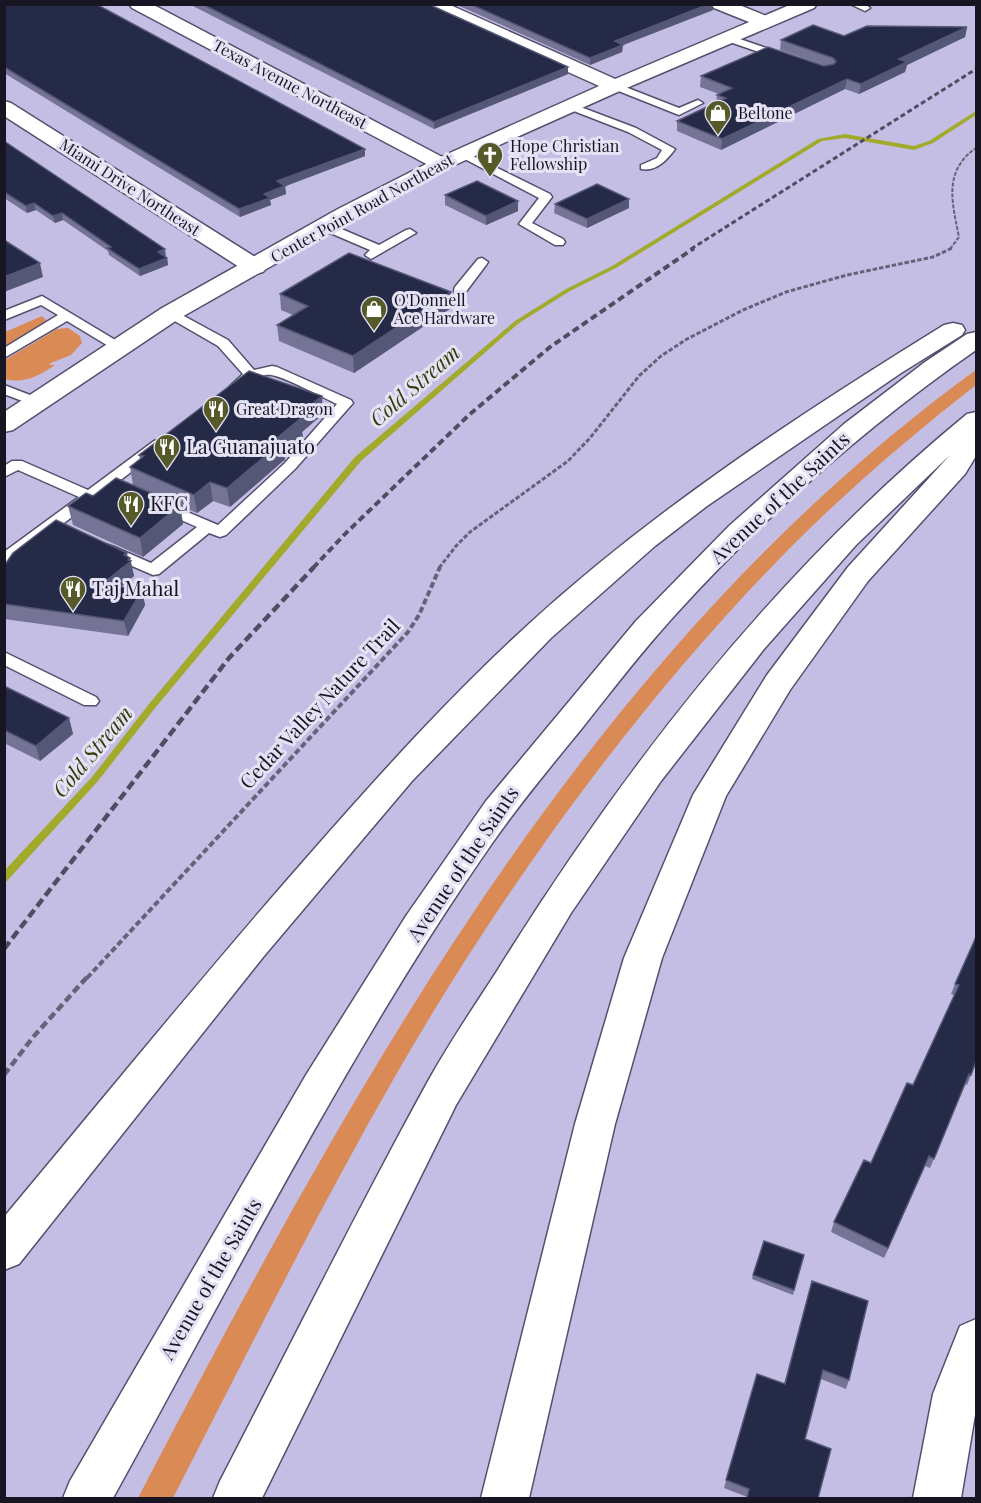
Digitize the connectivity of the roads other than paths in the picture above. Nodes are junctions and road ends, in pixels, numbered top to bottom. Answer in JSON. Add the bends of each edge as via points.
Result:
{"nodes":[{"id":1,"x":138,"y":4,"type":"edge"},
{"id":2,"x":432,"y":4,"type":"edge"},
{"id":3,"x":720,"y":4,"type":"edge"},
{"id":4,"x":808,"y":4,"type":"edge"},
{"id":5,"x":765,"y":22,"type":"junction"},
{"id":6,"x":728,"y":38,"type":"junction"},
{"id":7,"x":794,"y":61,"type":"edge"},
{"id":8,"x":615,"y":86,"type":"junction"},
{"id":9,"x":698,"y":103,"type":"dead end"},
{"id":10,"x":570,"y":106,"type":"junction"},
{"id":11,"x":4,"y":107,"type":"edge"},
{"id":12,"x":679,"y":112,"type":"junction"},
{"id":13,"x":662,"y":121,"type":"dead end"},
{"id":14,"x":463,"y":154,"type":"junction"},
{"id":15,"x":441,"y":164,"type":"junction"},
{"id":16,"x":645,"y":167,"type":"dead end"},
{"id":17,"x":325,"y":226,"type":"junction"},
{"id":18,"x":410,"y":233,"type":"dead end"},
{"id":19,"x":559,"y":242,"type":"dead end"},
{"id":20,"x":482,"y":262,"type":"dead end"},
{"id":21,"x":255,"y":267,"type":"junction"},
{"id":22,"x":460,"y":290,"type":"dead end"},
{"id":23,"x":171,"y":313,"type":"junction"},
{"id":24,"x":67,"y":315,"type":"junction"},
{"id":25,"x":4,"y":316,"type":"edge"},
{"id":26,"x":976,"y":318,"type":"edge"},
{"id":27,"x":976,"y":339,"type":"edge"},
{"id":28,"x":120,"y":347,"type":"junction"},
{"id":29,"x":4,"y":354,"type":"edge"},
{"id":30,"x":251,"y":375,"type":"junction"},
{"id":31,"x":4,"y":389,"type":"edge"},
{"id":32,"x":224,"y":395,"type":"edge"},
{"id":33,"x":38,"y":403,"type":"junction"},
{"id":34,"x":976,"y":420,"type":"edge"},
{"id":35,"x":4,"y":424,"type":"edge"},
{"id":36,"x":174,"y":433,"type":"edge"},
{"id":37,"x":976,"y":437,"type":"edge"},
{"id":38,"x":4,"y":473,"type":"edge"},
{"id":39,"x":108,"y":483,"type":"junction"},
{"id":40,"x":128,"y":492,"type":"edge"},
{"id":41,"x":90,"y":496,"type":"junction"},
{"id":42,"x":147,"y":500,"type":"edge"},
{"id":43,"x":52,"y":524,"type":"junction"},
{"id":44,"x":207,"y":527,"type":"junction"},
{"id":45,"x":72,"y":533,"type":"edge"},
{"id":46,"x":93,"y":543,"type":"edge"},
{"id":47,"x":4,"y":560,"type":"edge"},
{"id":48,"x":4,"y":658,"type":"edge"},
{"id":49,"x":90,"y":701,"type":"dead end"},
{"id":50,"x":4,"y":1250,"type":"edge"},
{"id":51,"x":976,"y":1341,"type":"edge"},
{"id":52,"x":87,"y":1498,"type":"edge"},
{"id":53,"x":237,"y":1498,"type":"edge"},
{"id":54,"x":505,"y":1498,"type":"edge"},
{"id":55,"x":937,"y":1498,"type":"edge"}],
"edges":[{"from":1,"to":15,"type":"main road","name":"Texas Avenue Northeast"},
{"from":2,"to":8,"type":"main road"},
{"from":3,"to":5,"type":"main road"},
{"from":4,"to":5,"type":"main road","name":"Center Point Road Northeast"},
{"from":5,"to":6,"type":"main road","name":"Center Point Road Northeast"},
{"from":6,"to":7,"type":"lane"},
{"from":6,"to":8,"type":"main road","name":"Center Point Road Northeast"},
{"from":8,"to":10,"type":"main road","name":"Center Point Road Northeast"},
{"from":8,"to":12,"type":"lane"},
{"from":9,"to":12,"type":"lane"},
{"from":10,"to":14,"type":"main road","name":"Center Point Road Northeast"},
{"from":10,"to":16,"type":"lane","via":[[669,149],[661,160]]},
{"from":11,"to":21,"type":"main road","name":"Miami Drive Northeast"},
{"from":12,"to":13,"type":"lane"},
{"from":14,"to":15,"type":"main road","name":"Center Point Road Northeast"},
{"from":14,"to":19,"type":"lane","via":[[546,197],[525,224]]},
{"from":15,"to":17,"type":"main road","name":"Center Point Road Northeast"},
{"from":17,"to":18,"type":"lane","via":[[375,253]]},
{"from":17,"to":21,"type":"main road","name":"Center Point Road Northeast"},
{"from":20,"to":22,"type":"lane"},
{"from":21,"to":23,"type":"main road","name":"Center Point Road Northeast"},
{"from":23,"to":28,"type":"main road","name":"Center Point Road Northeast"},
{"from":23,"to":30,"type":"lane","via":[[223,343]]},
{"from":24,"to":25,"type":"lane","via":[[42,300]]},
{"from":24,"to":28,"type":"lane"},
{"from":24,"to":29,"type":"lane"},
{"from":26,"to":50,"type":"main road","via":[[892,368],[697,500],[540,631],[384,791],[251,946]]},
{"from":27,"to":52,"type":"main road","name":"Avenue of the Saints","via":[[853,430],[738,535],[665,607],[524,776],[472,845],[344,1044]]},
{"from":28,"to":33,"type":"main road","name":"Center Point Road Northeast"},
{"from":30,"to":32,"type":"lane"},
{"from":30,"to":44,"type":"lane","via":[[273,370],[346,403],[290,466],[220,532]]},
{"from":31,"to":33,"type":"lane"},
{"from":33,"to":35,"type":"main road","name":"Center Point Road Northeast"},
{"from":34,"to":53,"type":"main road","via":[[921,467],[796,592],[649,773],[558,903],[442,1093]]},
{"from":36,"to":39,"type":"lane"},
{"from":37,"to":54,"type":"main road","via":[[956,468],[858,574],[778,683],[710,795],[643,958],[595,1124]]},
{"from":38,"to":41,"type":"lane","via":[[17,464]]},
{"from":39,"to":40,"type":"lane"},
{"from":39,"to":41,"type":"lane"},
{"from":41,"to":43,"type":"lane"},
{"from":42,"to":44,"type":"lane"},
{"from":43,"to":45,"type":"lane"},
{"from":43,"to":47,"type":"lane"},
{"from":44,"to":46,"type":"lane","via":[[153,570]]},
{"from":48,"to":49,"type":"lane"},
{"from":51,"to":55,"type":"main road","via":[[956,1394]]}]}
